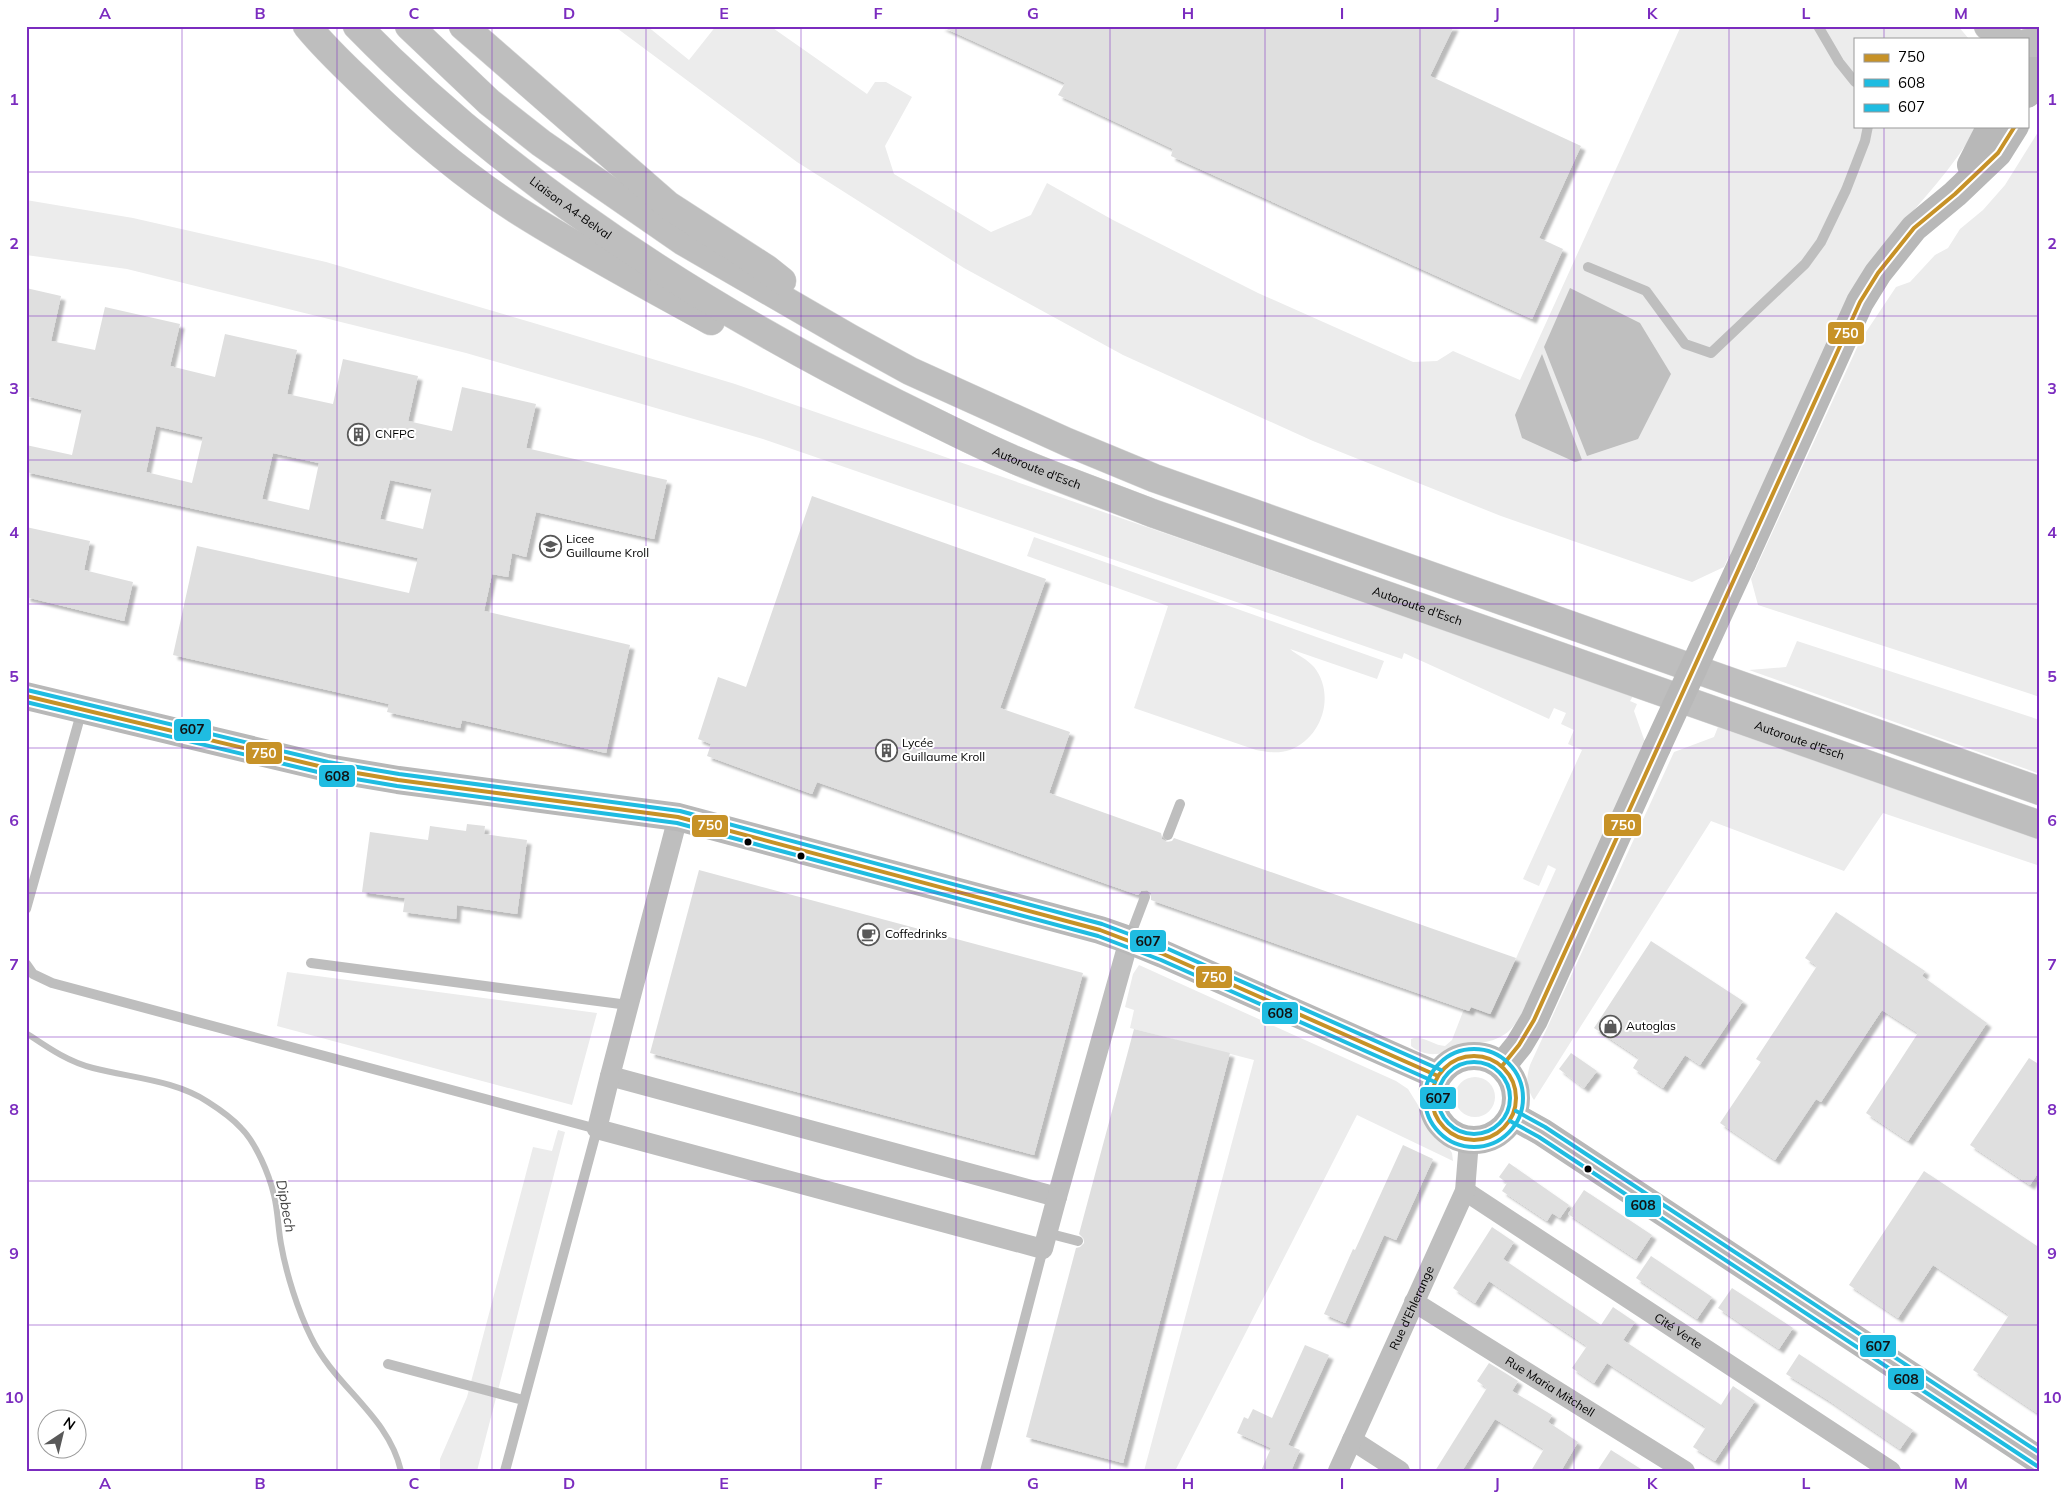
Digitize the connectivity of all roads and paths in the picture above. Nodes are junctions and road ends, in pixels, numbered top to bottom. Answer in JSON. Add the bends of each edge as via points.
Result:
{"nodes":[{"id":1,"x":307,"y":26,"type":"edge"},
{"id":2,"x":357,"y":26,"type":"edge"},
{"id":3,"x":408,"y":26,"type":"edge"},
{"id":4,"x":463,"y":26,"type":"edge"},
{"id":5,"x":1818,"y":26,"type":"edge"},
{"id":6,"x":2040,"y":66,"type":"edge"},
{"id":7,"x":1854,"y":81,"type":"edge"},
{"id":8,"x":2028,"y":92,"type":"edge"},
{"id":9,"x":1868,"y":128,"type":"edge"},
{"id":10,"x":1990,"y":128,"type":"edge"},
{"id":11,"x":2014,"y":128,"type":"edge"},
{"id":12,"x":1955,"y":194,"type":"junction"},
{"id":13,"x":1588,"y":267,"type":"dead end"},
{"id":14,"x":850,"y":338,"type":"junction"},
{"id":15,"x":809,"y":358,"type":"junction"},
{"id":16,"x":26,"y":696,"type":"edge"},
{"id":17,"x":82,"y":710,"type":"junction"},
{"id":18,"x":2040,"y":791,"type":"edge"},
{"id":19,"x":1180,"y":804,"type":"dead end"},
{"id":20,"x":678,"y":817,"type":"junction"},
{"id":21,"x":2040,"y":825,"type":"edge"},
{"id":22,"x":1168,"y":836,"type":"dead end"},
{"id":23,"x":1145,"y":897,"type":"dead end"},
{"id":24,"x":26,"y":909,"type":"edge"},
{"id":25,"x":1129,"y":940,"type":"junction"},
{"id":26,"x":312,"y":963,"type":"dead end"},
{"id":27,"x":26,"y":964,"type":"edge"},
{"id":28,"x":628,"y":1005,"type":"junction"},
{"id":29,"x":1502,"y":1066,"type":"junction"},
{"id":30,"x":610,"y":1076,"type":"junction"},
{"id":31,"x":1438,"y":1076,"type":"junction"},
{"id":32,"x":1513,"y":1116,"type":"junction"},
{"id":33,"x":597,"y":1129,"type":"junction"},
{"id":34,"x":1469,"y":1141,"type":"junction"},
{"id":35,"x":1465,"y":1191,"type":"junction"},
{"id":36,"x":1057,"y":1197,"type":"junction"},
{"id":37,"x":1045,"y":1241,"type":"junction"},
{"id":38,"x":1078,"y":1241,"type":"dead end"},
{"id":39,"x":1414,"y":1302,"type":"junction"},
{"id":40,"x":388,"y":1364,"type":"dead end"},
{"id":41,"x":523,"y":1400,"type":"junction"},
{"id":42,"x":1352,"y":1440,"type":"junction"},
{"id":43,"x":2040,"y":1461,"type":"edge"},
{"id":44,"x":505,"y":1471,"type":"edge"},
{"id":45,"x":985,"y":1471,"type":"edge"},
{"id":46,"x":1338,"y":1471,"type":"edge"},
{"id":47,"x":1400,"y":1471,"type":"edge"},
{"id":48,"x":1685,"y":1471,"type":"edge"},
{"id":49,"x":1891,"y":1471,"type":"edge"}],
"edges":[{"from":1,"to":15,"type":"main road","via":[[384,105],[448,161],[516,210],[727,330]]},
{"from":2,"to":15,"type":"main road","name":"Liaison A4-Belval","via":[[422,90],[495,152],[599,229]]},
{"from":3,"to":14,"type":"main road","via":[[489,102],[541,143],[684,242]]},
{"from":4,"to":14,"type":"main road","via":[[668,205],[767,269]]},
{"from":5,"to":7,"type":"lane"},
{"from":6,"to":8,"type":"main road"},
{"from":9,"to":13,"type":"lane","via":[[1846,190],[1821,242],[1805,264],[1711,353],[1685,344],[1646,291]]},
{"from":10,"to":12,"type":"main road"},
{"from":11,"to":12,"type":"main road","via":[[1998,153]]},
{"from":12,"to":29,"type":"main road","bridge":true,"via":[[1914,228],[1878,273],[1860,302],[1534,1020]]},
{"from":14,"to":18,"type":"main road","via":[[985,406],[1154,478]]},
{"from":15,"to":21,"type":"main road","name":"Autoroute d'Esch","via":[[1015,460],[1143,509]]},
{"from":16,"to":17,"type":"main road"},
{"from":17,"to":20,"type":"main road","via":[[327,768]]},
{"from":17,"to":24,"type":"lane"},
{"from":19,"to":22,"type":"lane"},
{"from":20,"to":25,"type":"main road"},
{"from":20,"to":28,"type":"street"},
{"from":23,"to":25,"type":"lane"},
{"from":25,"to":31,"type":"main road"},
{"from":25,"to":36,"type":"street"},
{"from":26,"to":28,"type":"lane"},
{"from":27,"to":33,"type":"lane","via":[[32,974],[52,983]]},
{"from":28,"to":30,"type":"street"},
{"from":29,"to":31,"type":"main road","via":[[1489,1058],[1460,1058],[1447,1065]]},
{"from":29,"to":32,"type":"main road","via":[[1516,1089]]},
{"from":30,"to":33,"type":"street"},
{"from":30,"to":36,"type":"street"},
{"from":31,"to":34,"type":"main road","via":[[1432,1090],[1436,1117],[1455,1137]]},
{"from":32,"to":34,"type":"main road","via":[[1495,1136]]},
{"from":32,"to":43,"type":"main road"},
{"from":33,"to":37,"type":"street"},
{"from":33,"to":41,"type":"lane"},
{"from":34,"to":35,"type":"street","name":"Rue d'Ehlerange"},
{"from":35,"to":39,"type":"street","name":"Rue d'Ehlerange"},
{"from":35,"to":49,"type":"street","name":"Cité Verte"},
{"from":36,"to":37,"type":"street"},
{"from":37,"to":38,"type":"lane"},
{"from":37,"to":45,"type":"lane"},
{"from":39,"to":42,"type":"street","name":"Rue d'Ehlerange"},
{"from":39,"to":48,"type":"street","name":"Rue Maria Mitchell"},
{"from":40,"to":41,"type":"lane"},
{"from":41,"to":44,"type":"lane"},
{"from":42,"to":46,"type":"street","name":"Rue d'Ehlerange"},
{"from":42,"to":47,"type":"street"}]}
